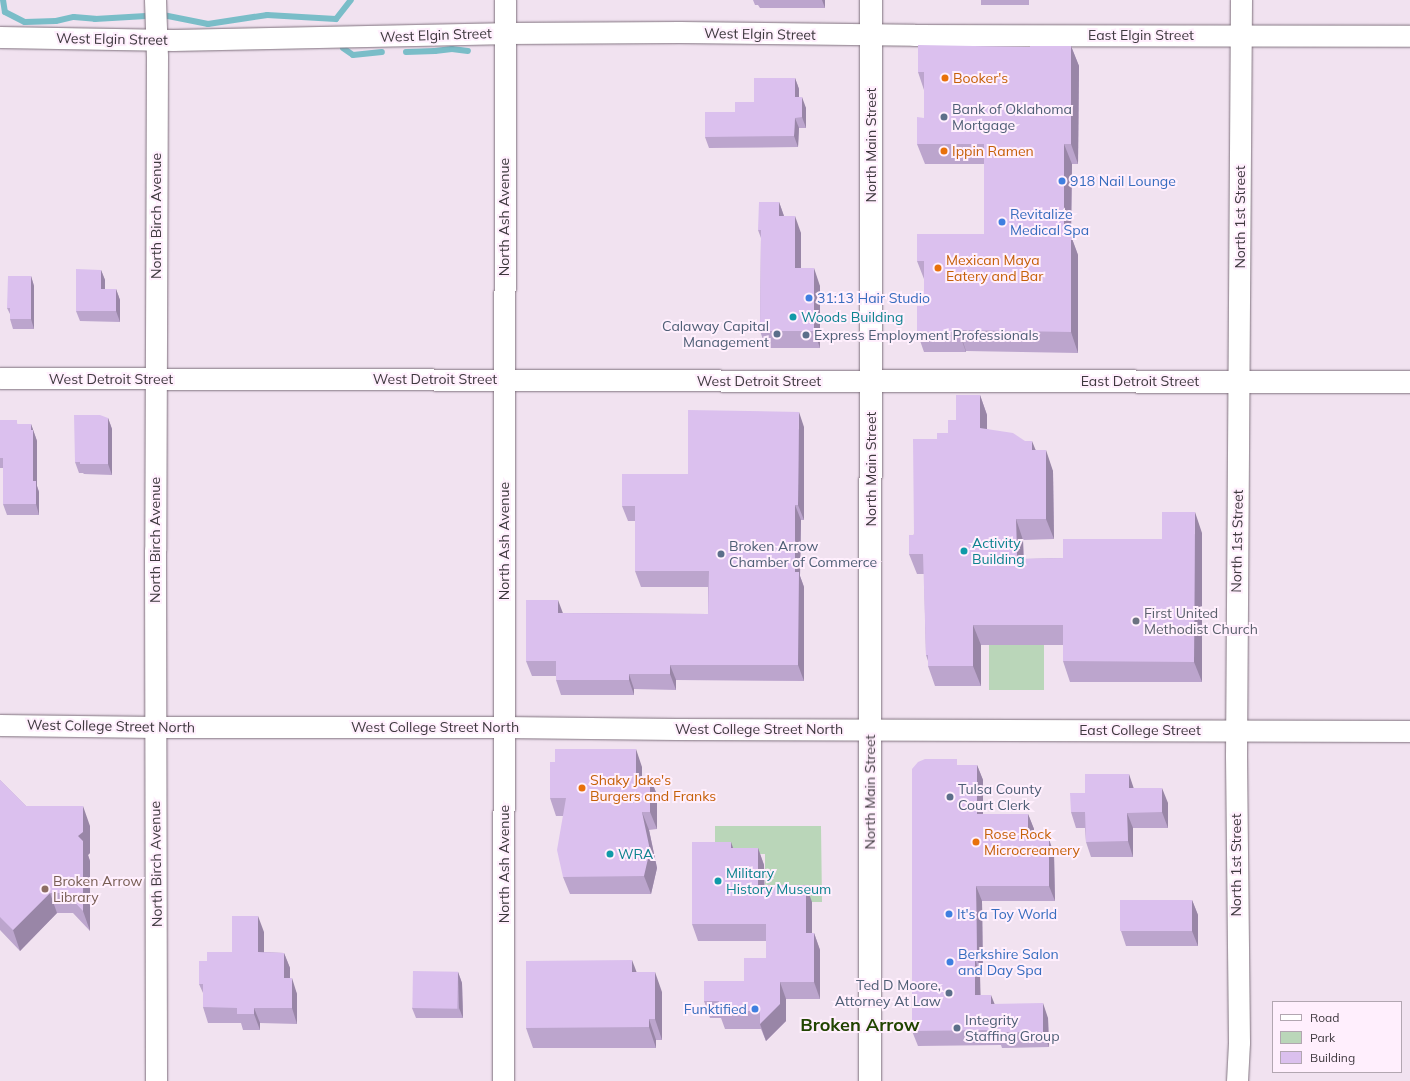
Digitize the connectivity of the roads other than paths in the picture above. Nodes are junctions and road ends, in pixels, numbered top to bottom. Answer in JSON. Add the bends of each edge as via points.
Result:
{"nodes":[{"id":1,"x":155,"y":0,"type":"edge"},
{"id":2,"x":505,"y":0,"type":"edge"},
{"id":3,"x":871,"y":0,"type":"edge"},
{"id":4,"x":1241,"y":0,"type":"edge"},
{"id":5,"x":156,"y":33,"type":"junction"},
{"id":6,"x":504,"y":33,"type":"junction"},
{"id":7,"x":871,"y":35,"type":"junction"},
{"id":8,"x":1241,"y":36,"type":"junction"},
{"id":9,"x":1410,"y":36,"type":"edge"},
{"id":10,"x":0,"y":37,"type":"edge"},
{"id":11,"x":0,"y":378,"type":"edge"},
{"id":12,"x":156,"y":379,"type":"junction"},
{"id":13,"x":503,"y":379,"type":"junction"},
{"id":14,"x":871,"y":381,"type":"junction"},
{"id":15,"x":1239,"y":381,"type":"junction"},
{"id":16,"x":1410,"y":382,"type":"edge"},
{"id":17,"x":0,"y":725,"type":"edge"},
{"id":18,"x":504,"y":727,"type":"junction"},
{"id":19,"x":155,"y":728,"type":"junction"},
{"id":20,"x":870,"y":730,"type":"junction"},
{"id":21,"x":1236,"y":731,"type":"junction"},
{"id":22,"x":1410,"y":731,"type":"edge"},
{"id":23,"x":156,"y":1081,"type":"edge"},
{"id":24,"x":503,"y":1081,"type":"edge"},
{"id":25,"x":870,"y":1081,"type":"edge"},
{"id":26,"x":1237,"y":1081,"type":"edge"}],
"edges":[{"from":1,"to":5,"type":"street","name":"North Birch Avenue"},
{"from":2,"to":6,"type":"street","name":"North Ash Avenue"},
{"from":3,"to":7,"type":"main road","name":"North Main Street"},
{"from":4,"to":8,"type":"street","name":"North 1st Street"},
{"from":5,"to":6,"type":"street","name":"West Elgin Street"},
{"from":5,"to":10,"type":"street","name":"West Elgin Street"},
{"from":5,"to":12,"type":"street","name":"North Birch Avenue"},
{"from":6,"to":7,"type":"street","name":"West Elgin Street"},
{"from":6,"to":13,"type":"street","name":"North Ash Avenue"},
{"from":7,"to":8,"type":"street","name":"East Elgin Street"},
{"from":7,"to":14,"type":"main road","name":"North Main Street"},
{"from":8,"to":9,"type":"street","name":"East Elgin Street"},
{"from":8,"to":15,"type":"street","name":"North 1st Street"},
{"from":11,"to":12,"type":"street","name":"West Detroit Street"},
{"from":12,"to":13,"type":"street","name":"West Detroit Street"},
{"from":12,"to":19,"type":"street","name":"North Birch Avenue"},
{"from":13,"to":14,"type":"street","name":"West Detroit Street"},
{"from":13,"to":18,"type":"street","name":"North Ash Avenue"},
{"from":14,"to":15,"type":"main road","name":"East Detroit Street"},
{"from":14,"to":20,"type":"main road","name":"North Main Street"},
{"from":15,"to":16,"type":"main road","name":"East Detroit Street"},
{"from":15,"to":21,"type":"street","name":"North 1st Street"},
{"from":17,"to":19,"type":"street","name":"West College Street North"},
{"from":18,"to":19,"type":"street","name":"West College Street North"},
{"from":18,"to":20,"type":"street","name":"West College Street North"},
{"from":18,"to":24,"type":"street","name":"North Ash Avenue"},
{"from":19,"to":23,"type":"street","name":"North Birch Avenue"},
{"from":20,"to":21,"type":"street","name":"East College Street"},
{"from":20,"to":25,"type":"main road","name":"North Main Street"},
{"from":21,"to":22,"type":"street","name":"East College Street"},
{"from":21,"to":26,"type":"street","name":"North 1st Street"}]}
